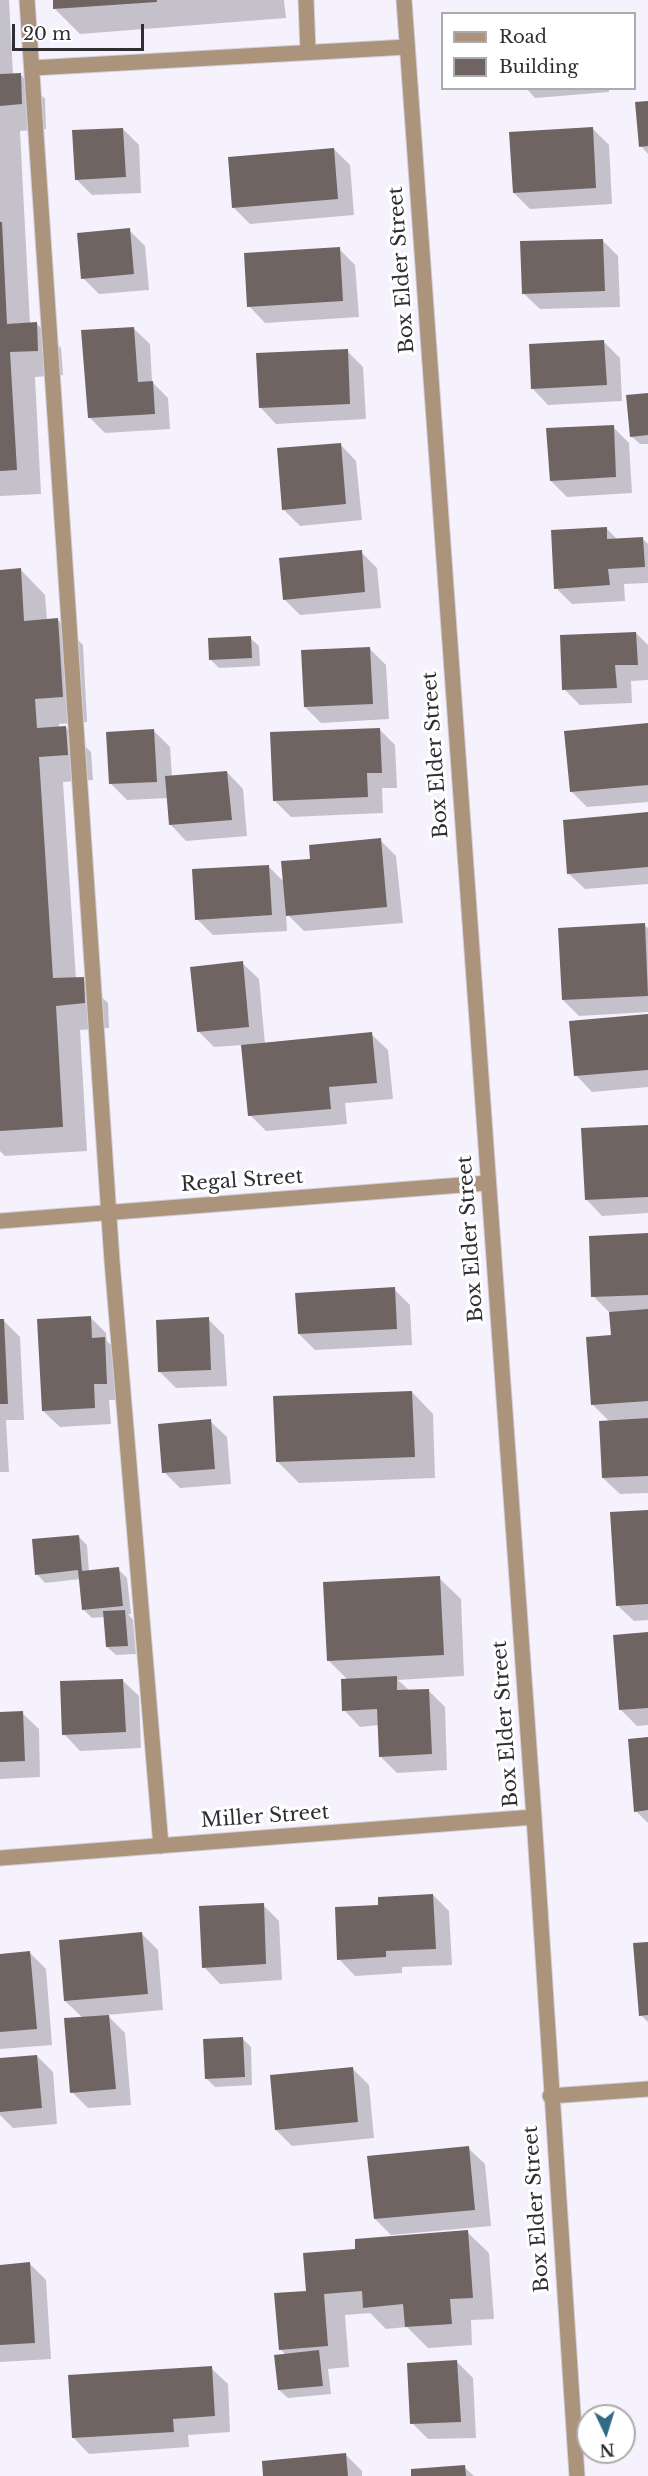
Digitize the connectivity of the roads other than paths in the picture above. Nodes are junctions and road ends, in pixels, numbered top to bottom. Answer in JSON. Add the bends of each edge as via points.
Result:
{"nodes":[{"id":1,"x":27,"y":0,"type":"edge"},
{"id":2,"x":306,"y":0,"type":"edge"},
{"id":3,"x":404,"y":0,"type":"edge"},
{"id":4,"x":407,"y":47,"type":"junction"},
{"id":5,"x":308,"y":52,"type":"junction"},
{"id":6,"x":32,"y":68,"type":"junction"},
{"id":7,"x":488,"y":1183,"type":"junction"},
{"id":8,"x":109,"y":1213,"type":"junction"},
{"id":9,"x":0,"y":1221,"type":"edge"},
{"id":10,"x":534,"y":1817,"type":"junction"},
{"id":11,"x":161,"y":1846,"type":"junction"},
{"id":12,"x":0,"y":1858,"type":"edge"},
{"id":13,"x":648,"y":2089,"type":"edge"},
{"id":14,"x":550,"y":2096,"type":"junction"},
{"id":15,"x":577,"y":2476,"type":"edge"}],
"edges":[{"from":1,"to":6,"type":"street"},
{"from":2,"to":5,"type":"street"},
{"from":3,"to":4,"type":"street","name":"Box Elder Street"},
{"from":4,"to":5,"type":"street"},
{"from":4,"to":7,"type":"street","name":"Box Elder Street"},
{"from":5,"to":6,"type":"street"},
{"from":6,"to":8,"type":"street"},
{"from":7,"to":8,"type":"street","name":"Regal Street"},
{"from":7,"to":10,"type":"street","name":"Box Elder Street"},
{"from":8,"to":9,"type":"street","name":"Regal Street"},
{"from":8,"to":11,"type":"street"},
{"from":10,"to":11,"type":"street","name":"Miller Street"},
{"from":10,"to":14,"type":"street","name":"Box Elder Street"},
{"from":11,"to":12,"type":"street","name":"Miller Street"},
{"from":13,"to":14,"type":"street"},
{"from":14,"to":15,"type":"street","name":"Box Elder Street"}]}
